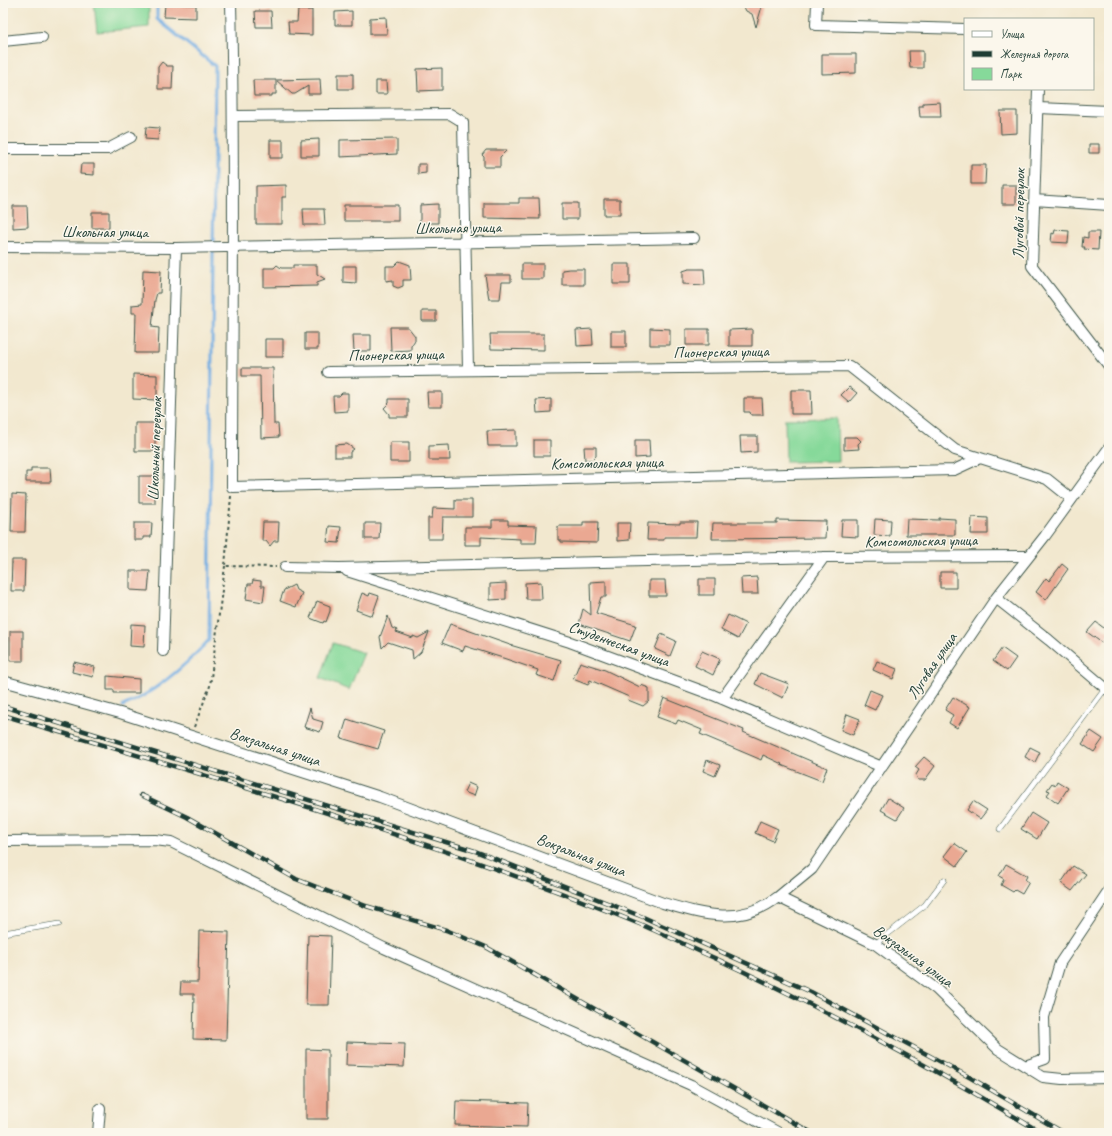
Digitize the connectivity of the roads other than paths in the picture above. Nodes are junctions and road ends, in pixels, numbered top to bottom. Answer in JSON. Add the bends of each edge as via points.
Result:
{"nodes":[{"id":1,"x":231,"y":3,"type":"edge"},
{"id":2,"x":817,"y":3,"type":"edge"},
{"id":3,"x":964,"y":29,"type":"edge"},
{"id":4,"x":42,"y":37,"type":"dead end"},
{"id":5,"x":3,"y":41,"type":"edge"},
{"id":6,"x":1038,"y":90,"type":"edge"},
{"id":7,"x":1038,"y":108,"type":"junction"},
{"id":8,"x":1109,"y":111,"type":"edge"},
{"id":9,"x":234,"y":116,"type":"junction"},
{"id":10,"x":131,"y":137,"type":"dead end"},
{"id":11,"x":3,"y":149,"type":"edge"},
{"id":12,"x":1034,"y":200,"type":"junction"},
{"id":13,"x":1109,"y":205,"type":"edge"},
{"id":14,"x":694,"y":238,"type":"dead end"},
{"id":15,"x":465,"y":243,"type":"junction"},
{"id":16,"x":3,"y":247,"type":"edge"},
{"id":17,"x":227,"y":247,"type":"junction"},
{"id":18,"x":176,"y":248,"type":"junction"},
{"id":19,"x":1109,"y":366,"type":"edge"},
{"id":20,"x":468,"y":369,"type":"junction"},
{"id":21,"x":328,"y":372,"type":"dead end"},
{"id":22,"x":1109,"y":448,"type":"edge"},
{"id":23,"x":980,"y":458,"type":"junction"},
{"id":24,"x":1072,"y":499,"type":"junction"},
{"id":25,"x":1029,"y":556,"type":"junction"},
{"id":26,"x":824,"y":558,"type":"junction"},
{"id":27,"x":285,"y":567,"type":"road end"},
{"id":28,"x":339,"y":568,"type":"junction"},
{"id":29,"x":996,"y":598,"type":"junction"},
{"id":30,"x":163,"y":651,"type":"dead end"},
{"id":31,"x":3,"y":681,"type":"edge"},
{"id":32,"x":1107,"y":690,"type":"edge"},
{"id":33,"x":722,"y":699,"type":"junction"},
{"id":34,"x":882,"y":766,"type":"junction"},
{"id":35,"x":1000,"y":829,"type":"dead end"},
{"id":36,"x":3,"y":841,"type":"edge"},
{"id":37,"x":944,"y":880,"type":"dead end"},
{"id":38,"x":1109,"y":890,"type":"edge"},
{"id":39,"x":778,"y":897,"type":"junction"},
{"id":40,"x":58,"y":924,"type":"dead end"},
{"id":41,"x":3,"y":933,"type":"edge"},
{"id":42,"x":875,"y":944,"type":"junction"},
{"id":43,"x":1025,"y":1066,"type":"junction"},
{"id":44,"x":1109,"y":1078,"type":"edge"},
{"id":45,"x":100,"y":1109,"type":"dead end"},
{"id":46,"x":98,"y":1133,"type":"edge"},
{"id":47,"x":779,"y":1133,"type":"edge"}],
"edges":[{"from":1,"to":9,"type":"street"},
{"from":2,"to":3,"type":"street","via":[[816,25]]},
{"from":4,"to":5,"type":"street"},
{"from":6,"to":7,"type":"street","name":"Луговой переулок"},
{"from":7,"to":8,"type":"street"},
{"from":7,"to":12,"type":"street","name":"Луговой переулок"},
{"from":9,"to":15,"type":"street","via":[[450,114],[463,122]]},
{"from":9,"to":17,"type":"street"},
{"from":10,"to":11,"type":"street","via":[[108,149]]},
{"from":12,"to":13,"type":"street"},
{"from":12,"to":19,"type":"street","name":"Луговой переулок","via":[[1032,266]]},
{"from":14,"to":15,"type":"street","name":"Школьная улица"},
{"from":15,"to":17,"type":"street","name":"Школьная улица"},
{"from":15,"to":20,"type":"street"},
{"from":16,"to":18,"type":"street","name":"Школьная улица"},
{"from":17,"to":18,"type":"street","name":"Школьная улица"},
{"from":17,"to":23,"type":"street","name":"Комсомольская улица","via":[[232,487],[954,470]]},
{"from":18,"to":30,"type":"street","name":"Школьный переулок"},
{"from":20,"to":21,"type":"street","name":"Пионерская улица"},
{"from":20,"to":23,"type":"street","name":"Пионерская улица","via":[[849,366],[955,450]]},
{"from":22,"to":24,"type":"street","name":"Луговая улица"},
{"from":23,"to":24,"type":"street","name":"Пионерская улица","via":[[1047,479]]},
{"from":24,"to":25,"type":"street","name":"Луговая улица"},
{"from":25,"to":26,"type":"street","name":"Комсомольская улица"},
{"from":25,"to":29,"type":"street","name":"Луговая улица"},
{"from":26,"to":28,"type":"street","name":"Комсомольская улица"},
{"from":26,"to":33,"type":"street"},
{"from":27,"to":28,"type":"street","name":"Комсомольская улица"},
{"from":28,"to":33,"type":"street","name":"Студенческая улица","via":[[570,642]]},
{"from":29,"to":32,"type":"street"},
{"from":29,"to":34,"type":"street","name":"Луговая улица"},
{"from":31,"to":39,"type":"street","name":"Вокзальная улица","via":[[120,714],[380,797],[663,903],[698,913],[729,916],[752,912],[767,906]]},
{"from":32,"to":35,"type":"lane"},
{"from":33,"to":34,"type":"street","name":"Студенческая улица"},
{"from":34,"to":39,"type":"street","name":"Луговая улица","via":[[812,870]]},
{"from":36,"to":47,"type":"street","via":[[171,842],[384,948],[691,1085]]},
{"from":37,"to":42,"type":"lane","via":[[925,905]]},
{"from":38,"to":43,"type":"street","via":[[1060,963],[1044,1017],[1045,1059]]},
{"from":39,"to":42,"type":"street","name":"Вокзальная улица"},
{"from":40,"to":41,"type":"lane"},
{"from":42,"to":43,"type":"street","name":"Вокзальная улица","via":[[936,989],[998,1049]]},
{"from":43,"to":44,"type":"street","name":"Вокзальная улица","via":[[1043,1077]]},
{"from":45,"to":46,"type":"street"}]}
